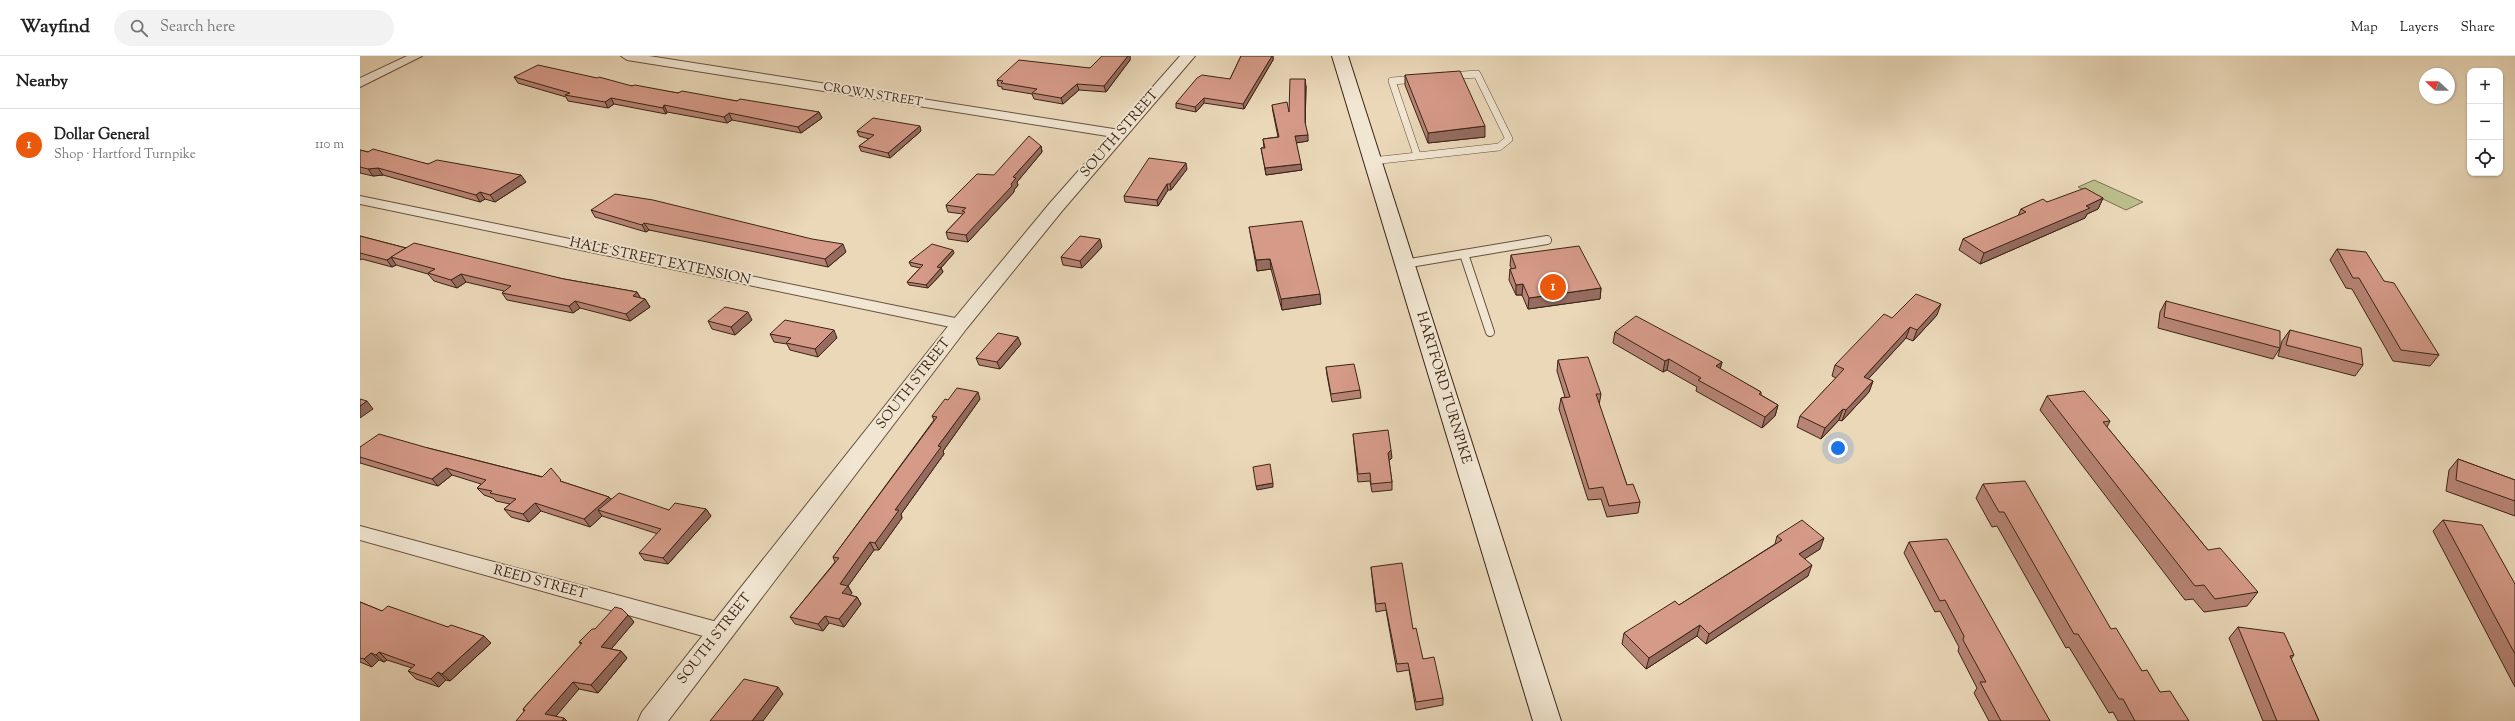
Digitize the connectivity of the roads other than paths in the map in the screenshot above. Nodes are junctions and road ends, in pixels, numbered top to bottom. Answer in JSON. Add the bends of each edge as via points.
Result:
{"nodes":[{"id":1,"x":416,"y":56,"type":"edge"},
{"id":2,"x":627,"y":56,"type":"edge"},
{"id":3,"x":1188,"y":56,"type":"edge"},
{"id":4,"x":1340,"y":56,"type":"edge"},
{"id":5,"x":1438,"y":77,"type":"edge"},
{"id":6,"x":1423,"y":78,"type":"edge"},
{"id":7,"x":360,"y":83,"type":"edge"},
{"id":8,"x":1120,"y":134,"type":"junction"},
{"id":9,"x":1417,"y":155,"type":"junction"},
{"id":10,"x":1372,"y":161,"type":"junction"},
{"id":11,"x":360,"y":200,"type":"edge"},
{"id":12,"x":1547,"y":240,"type":"dead end"},
{"id":13,"x":1464,"y":254,"type":"junction"},
{"id":14,"x":1404,"y":264,"type":"junction"},
{"id":15,"x":960,"y":324,"type":"junction"},
{"id":16,"x":1490,"y":332,"type":"dead end"},
{"id":17,"x":360,"y":533,"type":"edge"},
{"id":18,"x":721,"y":632,"type":"junction"},
{"id":19,"x":652,"y":721,"type":"edge"},
{"id":20,"x":1546,"y":721,"type":"edge"}],
"edges":[{"from":1,"to":7,"type":"street"},
{"from":2,"to":8,"type":"street","name":"CROWN STREET"},
{"from":3,"to":8,"type":"street","name":"SOUTH STREET"},
{"from":4,"to":10,"type":"main road","name":"HARTFORD TURNPIKE"},
{"from":5,"to":9,"type":"lane","via":[[1477,74],[1509,139],[1499,147]]},
{"from":6,"to":9,"type":"lane","via":[[1392,81]]},
{"from":8,"to":15,"type":"street","name":"SOUTH STREET"},
{"from":9,"to":10,"type":"lane"},
{"from":10,"to":14,"type":"main road","name":"HARTFORD TURNPIKE"},
{"from":11,"to":15,"type":"street","name":"HALE STREET EXTENSION"},
{"from":12,"to":13,"type":"lane"},
{"from":13,"to":14,"type":"lane"},
{"from":13,"to":16,"type":"lane"},
{"from":14,"to":20,"type":"main road","name":"HARTFORD TURNPIKE"},
{"from":15,"to":18,"type":"street","name":"SOUTH STREET"},
{"from":17,"to":18,"type":"street","name":"REED STREET"},
{"from":18,"to":19,"type":"street","name":"SOUTH STREET"}]}
